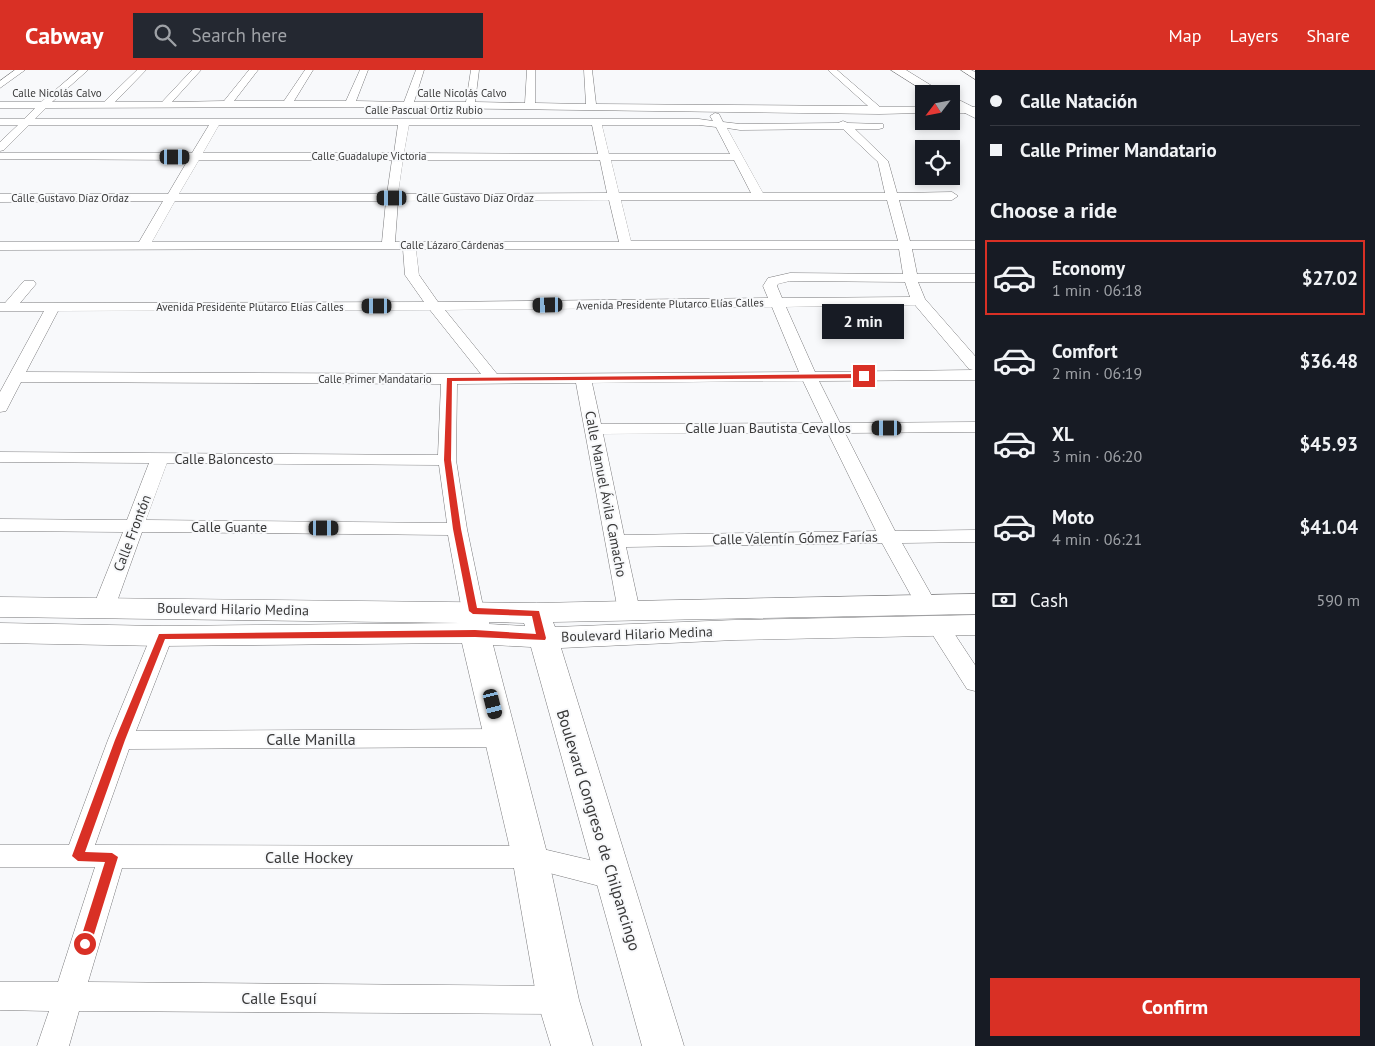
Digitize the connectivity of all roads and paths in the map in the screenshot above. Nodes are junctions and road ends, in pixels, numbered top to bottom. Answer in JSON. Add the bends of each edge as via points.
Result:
{"nodes":[{"id":1,"x":21,"y":70,"type":"edge"},
{"id":2,"x":84,"y":70,"type":"edge"},
{"id":3,"x":142,"y":70,"type":"edge"},
{"id":4,"x":198,"y":70,"type":"edge"},
{"id":5,"x":254,"y":70,"type":"edge"},
{"id":6,"x":309,"y":70,"type":"edge"},
{"id":7,"x":364,"y":70,"type":"edge"},
{"id":8,"x":420,"y":70,"type":"edge"},
{"id":9,"x":475,"y":70,"type":"edge"},
{"id":10,"x":531,"y":70,"type":"edge"},
{"id":11,"x":588,"y":70,"type":"edge"},
{"id":12,"x":832,"y":70,"type":"edge"},
{"id":13,"x":897,"y":70,"type":"edge"},
{"id":14,"x":965,"y":70,"type":"edge"},
{"id":15,"x":975,"y":76,"type":"edge"},
{"id":16,"x":0,"y":85,"type":"edge"},
{"id":17,"x":923,"y":85,"type":"edge"},
{"id":18,"x":227,"y":104,"type":"junction"},
{"id":19,"x":287,"y":104,"type":"junction"},
{"id":20,"x":350,"y":104,"type":"junction"},
{"id":21,"x":960,"y":104,"type":"edge"},
{"id":22,"x":0,"y":105,"type":"edge"},
{"id":23,"x":106,"y":105,"type":"junction"},
{"id":24,"x":164,"y":105,"type":"junction"},
{"id":25,"x":408,"y":105,"type":"junction"},
{"id":26,"x":470,"y":105,"type":"junction"},
{"id":27,"x":44,"y":106,"type":"junction"},
{"id":28,"x":530,"y":106,"type":"junction"},
{"id":29,"x":592,"y":107,"type":"junction"},
{"id":30,"x":710,"y":108,"type":"junction"},
{"id":31,"x":826,"y":110,"type":"junction"},
{"id":32,"x":915,"y":110,"type":"edge"},
{"id":33,"x":960,"y":110,"type":"edge"},
{"id":34,"x":879,"y":111,"type":"junction"},
{"id":35,"x":973,"y":111,"type":"edge"},
{"id":36,"x":0,"y":122,"type":"edge"},
{"id":37,"x":26,"y":122,"type":"junction"},
{"id":38,"x":216,"y":122,"type":"junction"},
{"id":39,"x":404,"y":122,"type":"junction"},
{"id":40,"x":596,"y":122,"type":"junction"},
{"id":41,"x":720,"y":125,"type":"junction"},
{"id":42,"x":879,"y":126,"type":"dead end"},
{"id":43,"x":847,"y":127,"type":"junction"},
{"id":44,"x":0,"y":148,"type":"edge"},
{"id":45,"x":0,"y":156,"type":"edge"},
{"id":46,"x":399,"y":156,"type":"junction"},
{"id":47,"x":195,"y":157,"type":"junction"},
{"id":48,"x":604,"y":157,"type":"junction"},
{"id":49,"x":737,"y":157,"type":"junction"},
{"id":50,"x":759,"y":196,"type":"junction"},
{"id":51,"x":891,"y":196,"type":"junction"},
{"id":52,"x":952,"y":196,"type":"dead end"},
{"id":53,"x":0,"y":198,"type":"edge"},
{"id":54,"x":170,"y":198,"type":"junction"},
{"id":55,"x":392,"y":198,"type":"junction"},
{"id":56,"x":614,"y":198,"type":"junction"},
{"id":57,"x":388,"y":245,"type":"junction"},
{"id":58,"x":409,"y":245,"type":"junction"},
{"id":59,"x":904,"y":245,"type":"junction"},
{"id":60,"x":975,"y":245,"type":"edge"},
{"id":61,"x":0,"y":246,"type":"edge"},
{"id":62,"x":143,"y":246,"type":"junction"},
{"id":63,"x":626,"y":246,"type":"junction"},
{"id":64,"x":910,"y":276,"type":"junction"},
{"id":65,"x":975,"y":278,"type":"edge"},
{"id":66,"x":29,"y":284,"type":"dead end"},
{"id":67,"x":919,"y":301,"type":"junction"},
{"id":68,"x":777,"y":303,"type":"junction"},
{"id":69,"x":434,"y":306,"type":"junction"},
{"id":70,"x":5,"y":307,"type":"edge"},
{"id":71,"x":53,"y":307,"type":"junction"},
{"id":72,"x":975,"y":366,"type":"edge"},
{"id":73,"x":975,"y":376,"type":"edge"},
{"id":74,"x":15,"y":377,"type":"junction"},
{"id":75,"x":809,"y":377,"type":"junction"},
{"id":76,"x":583,"y":378,"type":"junction"},
{"id":77,"x":449,"y":379,"type":"junction"},
{"id":78,"x":493,"y":379,"type":"junction"},
{"id":79,"x":0,"y":406,"type":"edge"},
{"id":80,"x":975,"y":427,"type":"edge"},
{"id":81,"x":834,"y":428,"type":"junction"},
{"id":82,"x":592,"y":429,"type":"junction"},
{"id":83,"x":0,"y":457,"type":"edge"},
{"id":84,"x":160,"y":458,"type":"junction"},
{"id":85,"x":447,"y":460,"type":"junction"},
{"id":86,"x":0,"y":525,"type":"edge"},
{"id":87,"x":133,"y":526,"type":"junction"},
{"id":88,"x":457,"y":529,"type":"junction"},
{"id":89,"x":888,"y":536,"type":"junction"},
{"id":90,"x":975,"y":536,"type":"edge"},
{"id":91,"x":614,"y":541,"type":"junction"},
{"id":92,"x":975,"y":604,"type":"edge"},
{"id":93,"x":0,"y":607,"type":"edge"},
{"id":94,"x":104,"y":607,"type":"junction"},
{"id":95,"x":629,"y":611,"type":"junction"},
{"id":96,"x":932,"y":615,"type":"junction"},
{"id":97,"x":474,"y":622,"type":"junction"},
{"id":98,"x":975,"y":625,"type":"edge"},
{"id":99,"x":539,"y":626,"type":"junction"},
{"id":100,"x":0,"y":633,"type":"edge"},
{"id":101,"x":162,"y":636,"type":"junction"},
{"id":102,"x":975,"y":683,"type":"edge"},
{"id":103,"x":502,"y":738,"type":"junction"},
{"id":104,"x":120,"y":740,"type":"junction"},
{"id":105,"x":0,"y":856,"type":"edge"},
{"id":106,"x":78,"y":856,"type":"junction"},
{"id":107,"x":112,"y":857,"type":"junction"},
{"id":108,"x":530,"y":857,"type":"junction"},
{"id":109,"x":614,"y":878,"type":"junction"},
{"id":110,"x":0,"y":996,"type":"edge"},
{"id":111,"x":68,"y":996,"type":"junction"},
{"id":112,"x":558,"y":1000,"type":"junction"},
{"id":113,"x":54,"y":1046,"type":"edge"},
{"id":114,"x":572,"y":1046,"type":"edge"},
{"id":115,"x":663,"y":1046,"type":"edge"}],
"edges":[{"from":1,"to":16,"type":"street"},
{"from":2,"to":27,"type":"street"},
{"from":3,"to":23,"type":"street"},
{"from":4,"to":24,"type":"street"},
{"from":5,"to":18,"type":"street"},
{"from":6,"to":19,"type":"street"},
{"from":7,"to":20,"type":"street"},
{"from":8,"to":25,"type":"street"},
{"from":9,"to":26,"type":"street"},
{"from":10,"to":28,"type":"street"},
{"from":11,"to":29,"type":"street"},
{"from":12,"to":34,"type":"street"},
{"from":13,"to":17,"type":"main road"},
{"from":14,"to":15,"type":"street"},
{"from":18,"to":19,"type":"street","name":"Calle Nicolás Calvo"},
{"from":18,"to":24,"type":"street","name":"Calle Nicolás Calvo"},
{"from":19,"to":20,"type":"street","name":"Calle Nicolás Calvo"},
{"from":20,"to":25,"type":"street","name":"Calle Nicolás Calvo"},
{"from":21,"to":35,"type":"main road"},
{"from":22,"to":27,"type":"street","name":"Calle Nicolás Calvo"},
{"from":23,"to":24,"type":"street","name":"Calle Nicolás Calvo"},
{"from":23,"to":27,"type":"street","name":"Calle Nicolás Calvo"},
{"from":25,"to":26,"type":"street","name":"Calle Nicolás Calvo"},
{"from":26,"to":28,"type":"street","name":"Calle Nicolás Calvo"},
{"from":27,"to":37,"type":"street"},
{"from":28,"to":29,"type":"street","name":"Calle Nicolás Calvo"},
{"from":29,"to":30,"type":"street","name":"Calle Nicolás Calvo"},
{"from":30,"to":31,"type":"street","name":"Calle Nicolás Calvo"},
{"from":30,"to":41,"type":"street"},
{"from":31,"to":34,"type":"street","name":"Calle Nicolás Calvo"},
{"from":31,"to":43,"type":"street"},
{"from":32,"to":34,"type":"street","name":"Calle Nicolás Calvo"},
{"from":33,"to":35,"type":"street"},
{"from":36,"to":37,"type":"street","name":"Calle Pascual Ortiz Rubio"},
{"from":37,"to":38,"type":"street","name":"Calle Pascual Ortiz Rubio"},
{"from":37,"to":44,"type":"street"},
{"from":38,"to":39,"type":"street","name":"Calle Pascual Ortiz Rubio"},
{"from":38,"to":47,"type":"street"},
{"from":39,"to":40,"type":"street","name":"Calle Pascual Ortiz Rubio"},
{"from":39,"to":46,"type":"street"},
{"from":40,"to":41,"type":"street","name":"Calle Pascual Ortiz Rubio"},
{"from":40,"to":48,"type":"street"},
{"from":41,"to":43,"type":"street","name":"Calle Pascual Ortiz Rubio"},
{"from":41,"to":49,"type":"street"},
{"from":42,"to":43,"type":"street","name":"Calle Pascual Ortiz Rubio"},
{"from":43,"to":51,"type":"street","via":[[883,161]]},
{"from":45,"to":47,"type":"street","name":"Calle Guadalupe Victoria"},
{"from":46,"to":47,"type":"street","name":"Calle Guadalupe Victoria"},
{"from":46,"to":48,"type":"street","name":"Calle Guadalupe Victoria"},
{"from":46,"to":55,"type":"street"},
{"from":47,"to":54,"type":"street"},
{"from":48,"to":49,"type":"street","name":"Calle Guadalupe Victoria"},
{"from":48,"to":56,"type":"street"},
{"from":49,"to":50,"type":"street"},
{"from":50,"to":51,"type":"street","name":"Calle Gustavo Díaz Ordaz"},
{"from":50,"to":56,"type":"street","name":"Calle Gustavo Díaz Ordaz"},
{"from":51,"to":52,"type":"street","name":"Calle Gustavo Díaz Ordaz"},
{"from":51,"to":59,"type":"street"},
{"from":53,"to":54,"type":"street","name":"Calle Gustavo Díaz Ordaz"},
{"from":54,"to":55,"type":"street","name":"Calle Gustavo Díaz Ordaz"},
{"from":54,"to":62,"type":"street"},
{"from":55,"to":56,"type":"street","name":"Calle Gustavo Díaz Ordaz"},
{"from":55,"to":57,"type":"street"},
{"from":56,"to":63,"type":"street"},
{"from":57,"to":58,"type":"street","name":"Calle Lázaro Cárdenas"},
{"from":57,"to":62,"type":"street","name":"Calle Lázaro Cárdenas"},
{"from":58,"to":63,"type":"street","name":"Calle Lázaro Cárdenas"},
{"from":58,"to":69,"type":"street","via":[[412,275]]},
{"from":59,"to":60,"type":"street","name":"Calle Lázaro Cárdenas"},
{"from":59,"to":63,"type":"street","name":"Calle Lázaro Cárdenas"},
{"from":59,"to":64,"type":"street"},
{"from":61,"to":62,"type":"street","name":"Calle Lázaro Cárdenas"},
{"from":64,"to":65,"type":"street"},
{"from":64,"to":67,"type":"street"},
{"from":64,"to":68,"type":"street","via":[[784,278],[773,281],[770,286]]},
{"from":66,"to":70,"type":"street"},
{"from":67,"to":68,"type":"street","name":"Avenida Presidente Plutarco Elías Calles"},
{"from":67,"to":72,"type":"street"},
{"from":68,"to":69,"type":"street","name":"Avenida Presidente Plutarco Elías Calles"},
{"from":68,"to":75,"type":"street"},
{"from":69,"to":71,"type":"street","name":"Avenida Presidente Plutarco Elías Calles"},
{"from":69,"to":78,"type":"street"},
{"from":70,"to":71,"type":"street","name":"Avenida Presidente Plutarco Elías Calles"},
{"from":71,"to":74,"type":"street"},
{"from":73,"to":75,"type":"street","name":"Calle Primer Mandatario"},
{"from":74,"to":77,"type":"street","name":"Calle Primer Mandatario"},
{"from":74,"to":79,"type":"street"},
{"from":75,"to":76,"type":"street","name":"Calle Primer Mandatario"},
{"from":75,"to":81,"type":"street"},
{"from":76,"to":78,"type":"street","name":"Calle Primer Mandatario"},
{"from":76,"to":82,"type":"street","name":"Calle Manuel Ávila Camacho"},
{"from":77,"to":78,"type":"street","name":"Calle Primer Mandatario"},
{"from":77,"to":85,"type":"street"},
{"from":80,"to":81,"type":"street","name":"Calle Juan Bautista Cevallos"},
{"from":81,"to":82,"type":"street","name":"Calle Juan Bautista Cevallos"},
{"from":81,"to":89,"type":"street"},
{"from":82,"to":91,"type":"street","name":"Calle Manuel Ávila Camacho"},
{"from":83,"to":84,"type":"street","name":"Calle Baloncesto"},
{"from":84,"to":85,"type":"street","name":"Calle Baloncesto"},
{"from":84,"to":87,"type":"street","name":"Calle Frontón"},
{"from":85,"to":88,"type":"street"},
{"from":86,"to":87,"type":"street","name":"Calle Guante"},
{"from":87,"to":88,"type":"street","name":"Calle Guante"},
{"from":87,"to":94,"type":"street","name":"Calle Frontón"},
{"from":88,"to":97,"type":"street"},
{"from":89,"to":90,"type":"street","name":"Calle Valentín Gómez Farías"},
{"from":89,"to":91,"type":"street","name":"Calle Valentín Gómez Farías"},
{"from":89,"to":96,"type":"street"},
{"from":91,"to":95,"type":"street","name":"Calle Manuel Ávila Camacho"},
{"from":92,"to":96,"type":"main road","name":"Boulevard Hilario Medina"},
{"from":93,"to":94,"type":"main road","name":"Boulevard Hilario Medina"},
{"from":94,"to":97,"type":"main road","name":"Boulevard Hilario Medina"},
{"from":95,"to":96,"type":"main road","name":"Boulevard Hilario Medina"},
{"from":95,"to":99,"type":"main road","name":"Boulevard Hilario Medina"},
{"from":96,"to":98,"type":"main road","name":"Boulevard Hilario Medina"},
{"from":96,"to":99,"type":"main road","name":"Boulevard Hilario Medina","via":[[735,630]]},
{"from":96,"to":102,"type":"street"},
{"from":97,"to":99,"type":"main road","name":"Boulevard Hilario Medina"},
{"from":97,"to":101,"type":"main road","name":"Boulevard Hilario Medina"},
{"from":97,"to":103,"type":"main road"},
{"from":99,"to":109,"type":"main road","name":"Boulevard Congreso de Chilpancingo"},
{"from":100,"to":101,"type":"main road","name":"Boulevard Hilario Medina"},
{"from":101,"to":104,"type":"street"},
{"from":103,"to":104,"type":"street","name":"Calle Manilla"},
{"from":103,"to":108,"type":"main road"},
{"from":104,"to":106,"type":"street"},
{"from":105,"to":106,"type":"street","name":"Calle Hockey"},
{"from":106,"to":107,"type":"street","name":"Calle Hockey"},
{"from":107,"to":108,"type":"street","name":"Calle Hockey"},
{"from":107,"to":111,"type":"street"},
{"from":108,"to":109,"type":"street","name":"Calle Hockey"},
{"from":108,"to":112,"type":"main road"},
{"from":109,"to":115,"type":"main road","name":"Boulevard Congreso de Chilpancingo"},
{"from":110,"to":111,"type":"street","name":"Calle Esquí"},
{"from":111,"to":112,"type":"street","name":"Calle Esquí"},
{"from":111,"to":113,"type":"street"},
{"from":112,"to":114,"type":"main road"}]}
